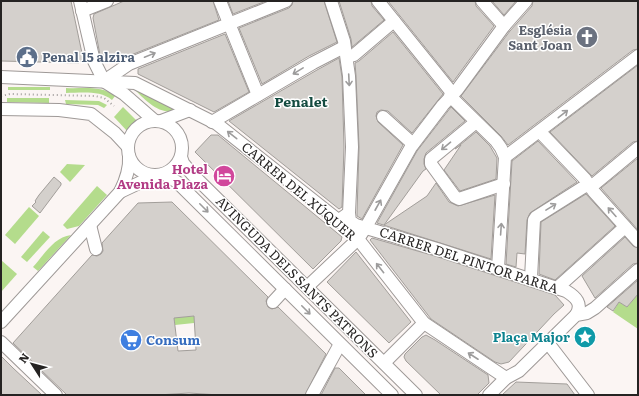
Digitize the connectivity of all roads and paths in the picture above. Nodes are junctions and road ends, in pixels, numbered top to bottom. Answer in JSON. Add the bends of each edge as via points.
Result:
{"nodes":[{"id":1,"x":107,"y":1,"type":"edge"},
{"id":2,"x":220,"y":1,"type":"edge"},
{"id":3,"x":286,"y":1,"type":"edge"},
{"id":4,"x":331,"y":1,"type":"edge"},
{"id":5,"x":378,"y":1,"type":"edge"},
{"id":6,"x":482,"y":1,"type":"edge"},
{"id":7,"x":526,"y":1,"type":"edge"},
{"id":8,"x":81,"y":6,"type":"edge"},
{"id":9,"x":394,"y":21,"type":"junction"},
{"id":10,"x":229,"y":24,"type":"junction"},
{"id":11,"x":504,"y":26,"type":"junction"},
{"id":12,"x":346,"y":52,"type":"junction"},
{"id":13,"x":636,"y":63,"type":"edge"},
{"id":14,"x":1,"y":77,"type":"edge"},
{"id":15,"x":104,"y":81,"type":"junction"},
{"id":16,"x":258,"y":95,"type":"junction"},
{"id":17,"x":452,"y":95,"type":"junction"},
{"id":18,"x":1,"y":96,"type":"edge"},
{"id":19,"x":114,"y":106,"type":"dead end"},
{"id":20,"x":1,"y":109,"type":"edge"},
{"id":21,"x":190,"y":110,"type":"junction"},
{"id":22,"x":383,"y":117,"type":"dead end"},
{"id":23,"x":158,"y":121,"type":"junction"},
{"id":24,"x":212,"y":122,"type":"junction"},
{"id":25,"x":476,"y":122,"type":"junction"},
{"id":26,"x":540,"y":132,"type":"junction"},
{"id":27,"x":413,"y":144,"type":"junction"},
{"id":28,"x":638,"y":148,"type":"edge"},
{"id":29,"x":128,"y":151,"type":"junction"},
{"id":30,"x":181,"y":157,"type":"junction"},
{"id":31,"x":505,"y":157,"type":"junction"},
{"id":32,"x":160,"y":175,"type":"junction"},
{"id":33,"x":504,"y":184,"type":"junction"},
{"id":34,"x":591,"y":187,"type":"junction"},
{"id":35,"x":120,"y":192,"type":"junction"},
{"id":36,"x":349,"y":213,"type":"junction"},
{"id":37,"x":338,"y":220,"type":"junction"},
{"id":38,"x":90,"y":226,"type":"junction"},
{"id":39,"x":366,"y":227,"type":"junction"},
{"id":40,"x":625,"y":227,"type":"junction"},
{"id":41,"x":358,"y":238,"type":"junction"},
{"id":42,"x":638,"y":241,"type":"edge"},
{"id":43,"x":96,"y":249,"type":"dead end"},
{"id":44,"x":498,"y":268,"type":"junction"},
{"id":45,"x":638,"y":270,"type":"edge"},
{"id":46,"x":531,"y":278,"type":"junction"},
{"id":47,"x":307,"y":287,"type":"junction"},
{"id":48,"x":558,"y":288,"type":"junction"},
{"id":49,"x":286,"y":289,"type":"junction"},
{"id":50,"x":273,"y":302,"type":"dead end"},
{"id":51,"x":576,"y":315,"type":"junction"},
{"id":52,"x":1,"y":322,"type":"edge"},
{"id":53,"x":424,"y":323,"type":"junction"},
{"id":54,"x":1,"y":342,"type":"edge"},
{"id":55,"x":548,"y":343,"type":"junction"},
{"id":56,"x":340,"y":344,"type":"junction"},
{"id":57,"x":384,"y":363,"type":"junction"},
{"id":58,"x":506,"y":378,"type":"junction"},
{"id":59,"x":56,"y":395,"type":"edge"},
{"id":60,"x":312,"y":395,"type":"edge"},
{"id":61,"x":392,"y":395,"type":"edge"},
{"id":62,"x":416,"y":395,"type":"edge"},
{"id":63,"x":489,"y":395,"type":"edge"},
{"id":64,"x":588,"y":395,"type":"edge"}],
"edges":[{"from":1,"to":8,"type":"street"},
{"from":2,"to":10,"type":"street"},
{"from":3,"to":10,"type":"street"},
{"from":4,"to":12,"type":"street"},
{"from":5,"to":9,"type":"street"},
{"from":6,"to":11,"type":"street"},
{"from":7,"to":11,"type":"street"},
{"from":8,"to":15,"type":"street","via":[[94,61]]},
{"from":9,"to":12,"type":"street","via":[[354,55]]},
{"from":9,"to":17,"type":"street"},
{"from":15,"to":10,"type":"street","one_way":true,"via":[[128,64]]},
{"from":10,"to":16,"type":"street"},
{"from":11,"to":17,"type":"street"},
{"from":12,"to":16,"type":"street","one_way":true,"via":[[313,62]]},
{"from":12,"to":36,"type":"street","one_way":true,"via":[[352,147]]},
{"from":26,"to":13,"type":"street","one_way":true},
{"from":14,"to":15,"type":"street","name":"CARRER DEL XÚQUER"},
{"from":15,"to":21,"type":"street","name":"CARRER DEL XÚQUER","via":[[135,83]]},
{"from":15,"to":23,"type":"street"},
{"from":16,"to":24,"type":"street"},
{"from":17,"to":25,"type":"street"},
{"from":17,"to":27,"type":"street"},
{"from":18,"to":19,"type":"path","via":[[95,96],[104,98]]},
{"from":20,"to":29,"type":"street","via":[[59,110],[91,114],[115,132]]},
{"from":21,"to":23,"type":"street"},
{"from":21,"to":24,"type":"street","name":"CARRER DEL XÚQUER"},
{"from":22,"to":27,"type":"street"},
{"from":23,"to":29,"type":"street","via":[[138,127],[131,136]]},
{"from":23,"to":30,"type":"street","via":[[177,132],[182,144]]},
{"from":37,"to":24,"type":"street","name":"CARRER DEL XÚQUER","one_way":true,"via":[[221,126]]},
{"from":25,"to":31,"type":"street","via":[[502,148]]},
{"from":25,"to":33,"type":"street","one_way":true,"via":[[431,159],[431,164],[454,197],[459,199]]},
{"from":26,"to":31,"type":"street"},
{"from":26,"to":34,"type":"street"},
{"from":39,"to":27,"type":"street","one_way":true},
{"from":28,"to":34,"type":"street"},
{"from":29,"to":32,"type":"street","via":[[136,167],[149,174]]},
{"from":29,"to":35,"type":"street","via":[[129,166]]},
{"from":30,"to":32,"type":"street","via":[[174,168]]},
{"from":30,"to":47,"type":"street","name":"AVINGUDA DELS SANTS PATRONS","via":[[192,174]]},
{"from":31,"to":33,"type":"street"},
{"from":32,"to":35,"type":"street"},
{"from":32,"to":49,"type":"street","name":"AVINGUDA DELS SANTS PATRONS","one_way":true,"via":[[177,182]]},
{"from":44,"to":33,"type":"street","one_way":true},
{"from":40,"to":34,"type":"street","one_way":true},
{"from":46,"to":34,"type":"street","one_way":true,"via":[[534,220],[582,188]]},
{"from":35,"to":38,"type":"street"},
{"from":36,"to":37,"type":"street"},
{"from":36,"to":39,"type":"street","name":"CARRER DEL PINTOR PARRA","via":[[352,222]]},
{"from":37,"to":41,"type":"street","name":"CARRER DEL XÚQUER"},
{"from":38,"to":43,"type":"street"},
{"from":38,"to":52,"type":"street"},
{"from":39,"to":41,"type":"street"},
{"from":39,"to":44,"type":"street","name":"CARRER DEL PINTOR PARRA"},
{"from":40,"to":42,"type":"street"},
{"from":40,"to":48,"type":"street"},
{"from":41,"to":47,"type":"street"},
{"from":53,"to":41,"type":"street","name":"CARRER DEL XÚQUER","one_way":true},
{"from":44,"to":46,"type":"street","name":"CARRER DEL PINTOR PARRA"},
{"from":45,"to":51,"type":"street","via":[[595,308]]},
{"from":46,"to":48,"type":"street","name":"CARRER DEL PINTOR PARRA"},
{"from":47,"to":57,"type":"street","name":"AVINGUDA DELS SANTS PATRONS"},
{"from":48,"to":51,"type":"street","name":"CARRER DEL PINTOR PARRA","via":[[573,295],[577,300],[580,309]]},
{"from":49,"to":50,"type":"street"},
{"from":49,"to":56,"type":"street","name":"AVINGUDA DELS SANTS PATRONS","one_way":true},
{"from":51,"to":55,"type":"street"},
{"from":53,"to":57,"type":"street"},
{"from":58,"to":53,"type":"street","name":"CARRER DEL XÚQUER","one_way":true},
{"from":54,"to":59,"type":"street"},
{"from":55,"to":58,"type":"street","via":[[519,371]]},
{"from":55,"to":64,"type":"street"},
{"from":56,"to":60,"type":"street"},
{"from":56,"to":61,"type":"street","name":"AVINGUDA DELS SANTS PATRONS"},
{"from":57,"to":62,"type":"street","name":"AVINGUDA DELS SANTS PATRONS"},
{"from":58,"to":63,"type":"street"}]}
